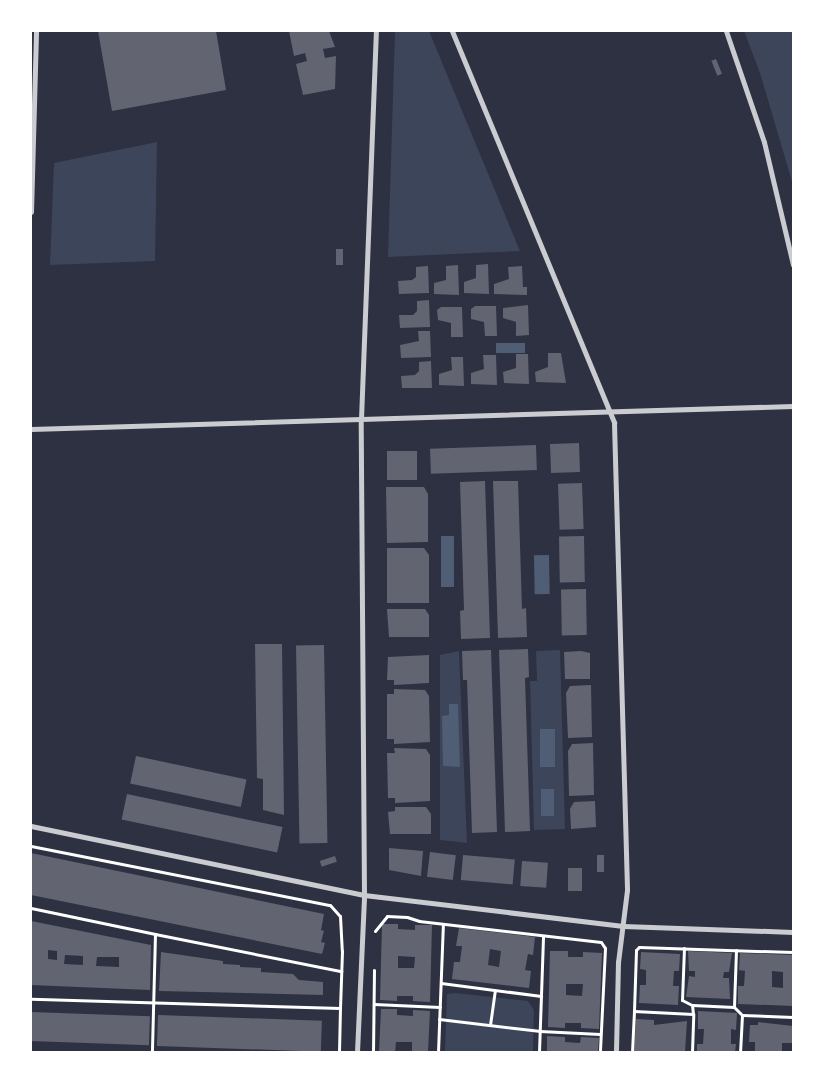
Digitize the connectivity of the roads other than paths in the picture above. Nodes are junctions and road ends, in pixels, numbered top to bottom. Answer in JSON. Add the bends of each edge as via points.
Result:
{"nodes":[{"id":1,"x":36,"y":31,"type":"edge"},
{"id":2,"x":376,"y":31,"type":"edge"},
{"id":3,"x":452,"y":31,"type":"edge"},
{"id":4,"x":726,"y":31,"type":"edge"},
{"id":5,"x":31,"y":212,"type":"edge"},
{"id":6,"x":793,"y":265,"type":"edge"},
{"id":7,"x":793,"y":406,"type":"edge"},
{"id":8,"x":610,"y":411,"type":"junction"},
{"id":9,"x":362,"y":419,"type":"junction"},
{"id":10,"x":31,"y":429,"type":"edge"},
{"id":11,"x":31,"y":826,"type":"edge"},
{"id":12,"x":364,"y":895,"type":"junction"},
{"id":13,"x":623,"y":926,"type":"junction"},
{"id":14,"x":793,"y":932,"type":"edge"},
{"id":15,"x":357,"y":1052,"type":"edge"},
{"id":16,"x":616,"y":1052,"type":"edge"}],
"edges":[{"from":1,"to":5,"type":"street"},
{"from":2,"to":9,"type":"street"},
{"from":3,"to":8,"type":"street"},
{"from":4,"to":6,"type":"street","via":[[764,142]]},
{"from":7,"to":8,"type":"street"},
{"from":8,"to":9,"type":"street"},
{"from":8,"to":13,"type":"street","via":[[616,440],[623,712],[627,890]]},
{"from":9,"to":10,"type":"street"},
{"from":9,"to":12,"type":"street"},
{"from":11,"to":12,"type":"street"},
{"from":12,"to":13,"type":"street"},
{"from":12,"to":15,"type":"street"},
{"from":13,"to":14,"type":"street"},
{"from":13,"to":16,"type":"street","via":[[618,962]]}]}
